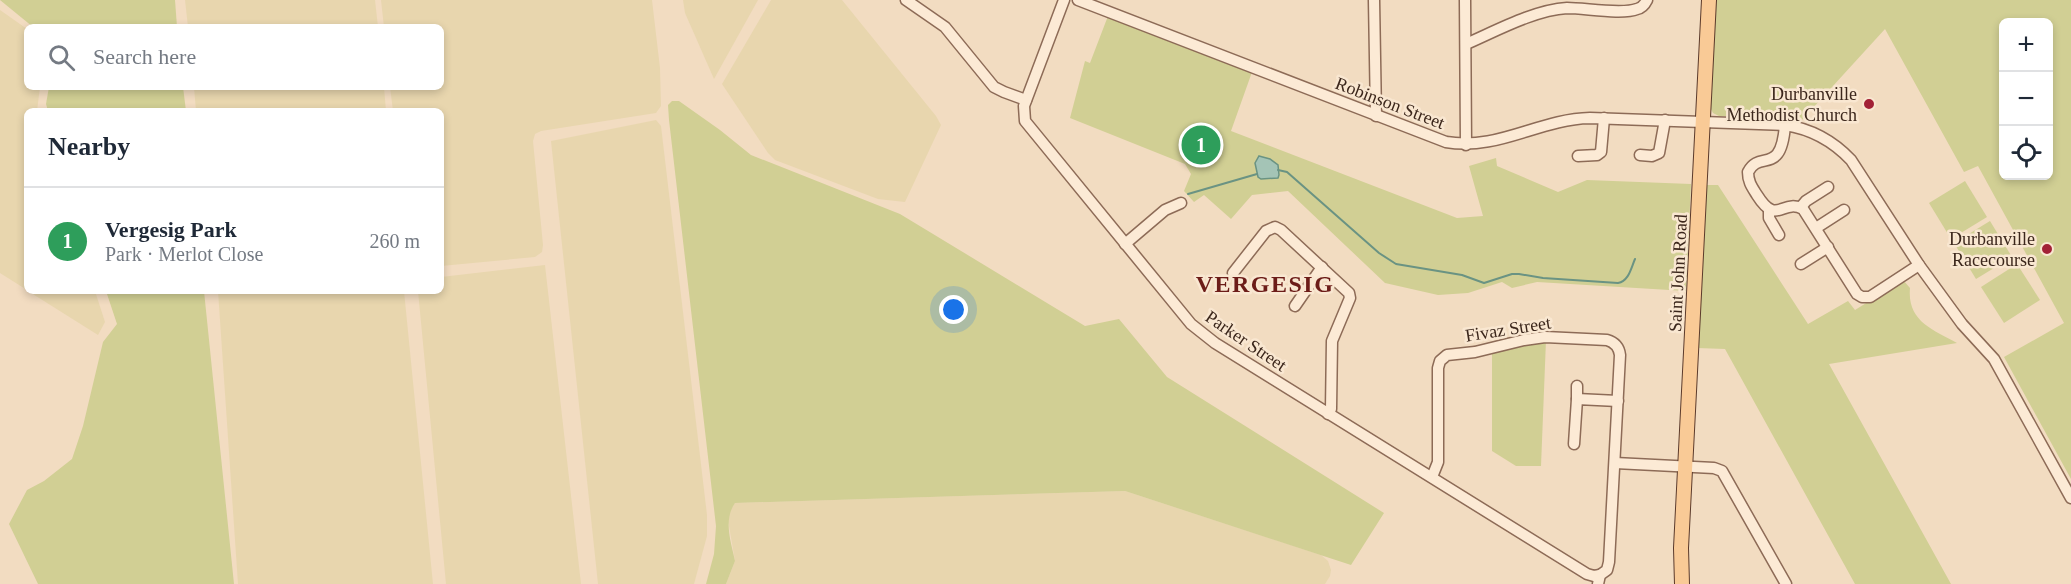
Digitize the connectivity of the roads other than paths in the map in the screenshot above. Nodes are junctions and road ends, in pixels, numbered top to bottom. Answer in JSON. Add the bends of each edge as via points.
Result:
{"nodes":[{"id":1,"x":906,"y":0,"type":"edge"},
{"id":2,"x":1064,"y":0,"type":"edge"},
{"id":3,"x":1078,"y":0,"type":"edge"},
{"id":4,"x":1374,"y":0,"type":"edge"},
{"id":5,"x":1465,"y":0,"type":"edge"},
{"id":6,"x":1647,"y":0,"type":"edge"},
{"id":7,"x":1709,"y":0,"type":"edge"},
{"id":8,"x":1558,"y":5,"type":"edge"},
{"id":9,"x":1466,"y":44,"type":"junction"},
{"id":10,"x":1026,"y":100,"type":"junction"},
{"id":11,"x":1376,"y":116,"type":"junction"},
{"id":12,"x":1604,"y":118,"type":"junction"},
{"id":13,"x":1665,"y":120,"type":"junction"},
{"id":14,"x":1704,"y":122,"type":"junction"},
{"id":15,"x":1785,"y":125,"type":"junction"},
{"id":16,"x":1466,"y":145,"type":"junction"},
{"id":17,"x":1640,"y":155,"type":"dead end"},
{"id":18,"x":1578,"y":156,"type":"dead end"},
{"id":19,"x":1828,"y":187,"type":"dead end"},
{"id":20,"x":1180,"y":203,"type":"dead end"},
{"id":21,"x":1801,"y":207,"type":"junction"},
{"id":22,"x":1769,"y":210,"type":"junction"},
{"id":23,"x":1844,"y":210,"type":"dead end"},
{"id":24,"x":1816,"y":228,"type":"junction"},
{"id":25,"x":1779,"y":235,"type":"dead end"},
{"id":26,"x":1125,"y":244,"type":"junction"},
{"id":27,"x":1828,"y":247,"type":"junction"},
{"id":28,"x":1801,"y":264,"type":"dead end"},
{"id":29,"x":1919,"y":266,"type":"junction"},
{"id":30,"x":1322,"y":267,"type":"junction"},
{"id":31,"x":1233,"y":273,"type":"dead end"},
{"id":32,"x":1295,"y":306,"type":"dead end"},
{"id":33,"x":1577,"y":386,"type":"dead end"},
{"id":34,"x":1577,"y":399,"type":"junction"},
{"id":35,"x":1618,"y":401,"type":"junction"},
{"id":36,"x":1328,"y":414,"type":"junction"},
{"id":37,"x":1574,"y":444,"type":"dead end"},
{"id":38,"x":1615,"y":463,"type":"junction"},
{"id":39,"x":1686,"y":467,"type":"junction"},
{"id":40,"x":1432,"y":477,"type":"junction"},
{"id":41,"x":2071,"y":498,"type":"edge"},
{"id":42,"x":1681,"y":548,"type":"junction"},
{"id":43,"x":1599,"y":579,"type":"edge"},
{"id":44,"x":1676,"y":584,"type":"edge"},
{"id":45,"x":1682,"y":584,"type":"edge"},
{"id":46,"x":1786,"y":584,"type":"edge"}],
"edges":[{"from":1,"to":10,"type":"street","via":[[945,27],[994,87]]},
{"from":2,"to":10,"type":"street"},
{"from":3,"to":11,"type":"street","name":"Robinson Street"},
{"from":4,"to":11,"type":"street"},
{"from":5,"to":9,"type":"street"},
{"from":6,"to":8,"type":"street","via":[[1630,11]]},
{"from":7,"to":14,"type":"main road","name":"Saint John Road"},
{"from":8,"to":9,"type":"street"},
{"from":9,"to":16,"type":"street"},
{"from":10,"to":26,"type":"street","name":"Parker Street","via":[[1026,125]]},
{"from":11,"to":16,"type":"street","name":"Robinson Street","via":[[1438,140]]},
{"from":12,"to":13,"type":"street","name":"Robinson Street"},
{"from":12,"to":16,"type":"street","name":"Robinson Street","via":[[1576,119]]},
{"from":12,"to":18,"type":"street","via":[[1601,152]]},
{"from":13,"to":14,"type":"street","name":"Robinson Street"},
{"from":13,"to":17,"type":"street","via":[[1659,153]]},
{"from":14,"to":15,"type":"street","name":"Robinson Street"},
{"from":14,"to":39,"type":"main road","name":"Saint John Road"},
{"from":15,"to":22,"type":"street","via":[[1779,153],[1748,172],[1749,182]]},
{"from":15,"to":29,"type":"street","name":"Robinson Street","via":[[1820,136],[1851,160]]},
{"from":19,"to":21,"type":"street"},
{"from":20,"to":26,"type":"street","via":[[1165,210]]},
{"from":21,"to":22,"type":"street"},
{"from":21,"to":24,"type":"street"},
{"from":22,"to":25,"type":"street","via":[[1770,221]]},
{"from":23,"to":24,"type":"street"},
{"from":24,"to":27,"type":"street"},
{"from":26,"to":36,"type":"street","name":"Parker Street","via":[[1198,331]]},
{"from":27,"to":28,"type":"street"},
{"from":27,"to":29,"type":"street","via":[[1859,296],[1867,297]]},
{"from":29,"to":41,"type":"street","name":"Robinson Street","via":[[1994,359]]},
{"from":30,"to":31,"type":"street","via":[[1281,230],[1272,228]]},
{"from":30,"to":32,"type":"street"},
{"from":30,"to":36,"type":"street","via":[[1350,295],[1331,345]]},
{"from":33,"to":34,"type":"street"},
{"from":34,"to":35,"type":"street"},
{"from":34,"to":37,"type":"street"},
{"from":35,"to":38,"type":"street","name":"Fivaz Street"},
{"from":35,"to":40,"type":"street","name":"Fivaz Street","via":[[1620,354],[1610,341],[1545,337],[1447,355],[1438,368],[1438,462]]},
{"from":36,"to":40,"type":"street","name":"Parker Street"},
{"from":38,"to":39,"type":"street"},
{"from":38,"to":43,"type":"street","name":"Fivaz Street","via":[[1609,562]]},
{"from":39,"to":42,"type":"main road","name":"Saint John Road"},
{"from":39,"to":46,"type":"street","via":[[1717,468],[1725,473]]},
{"from":40,"to":43,"type":"street","name":"Parker Street"},
{"from":42,"to":44,"type":"main road","name":"Saint John Road"},
{"from":42,"to":45,"type":"main road","name":"Saint John Road"}]}
